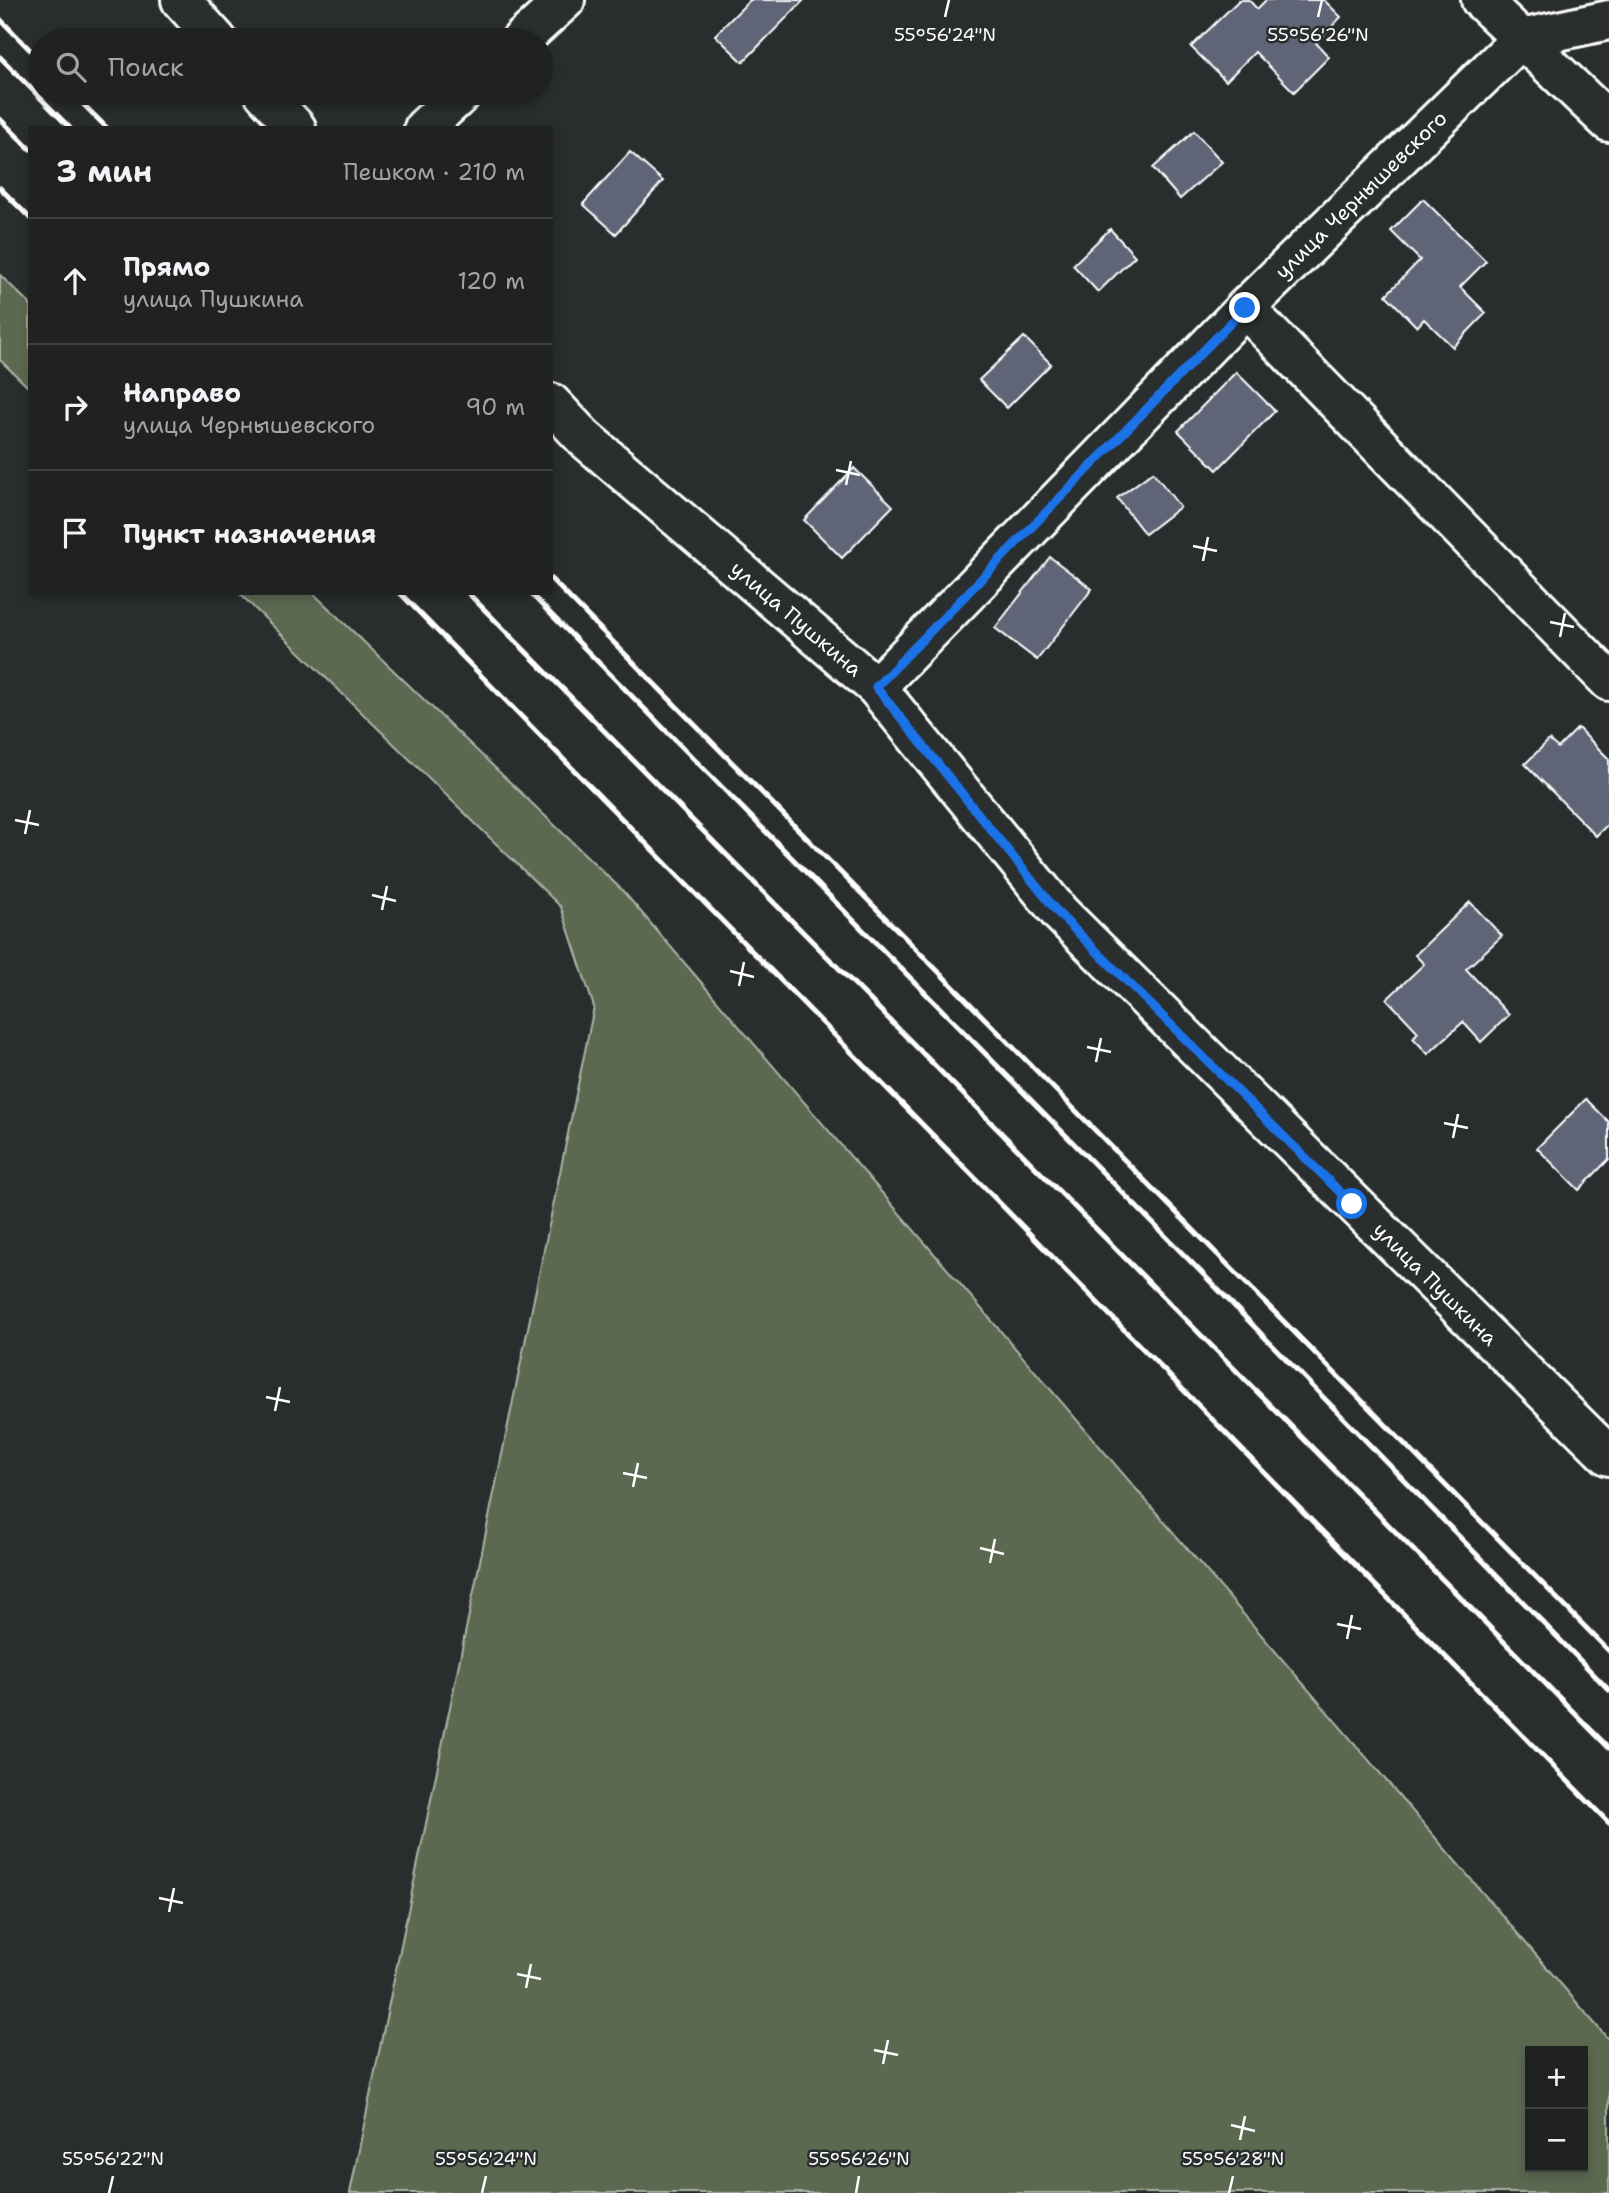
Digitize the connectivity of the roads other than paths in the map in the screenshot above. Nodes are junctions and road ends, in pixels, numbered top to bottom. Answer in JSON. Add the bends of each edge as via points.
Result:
{"nodes":[{"id":1,"x":181,"y":0,"type":"edge"},
{"id":2,"x":565,"y":0,"type":"edge"},
{"id":3,"x":1481,"y":0,"type":"edge"},
{"id":4,"x":1609,"y":20,"type":"edge"},
{"id":5,"x":206,"y":28,"type":"edge"},
{"id":6,"x":534,"y":28,"type":"edge"},
{"id":7,"x":1521,"y":39,"type":"junction"},
{"id":8,"x":275,"y":105,"type":"edge"},
{"id":9,"x":450,"y":105,"type":"edge"},
{"id":10,"x":1609,"y":122,"type":"edge"},
{"id":11,"x":294,"y":126,"type":"edge"},
{"id":12,"x":426,"y":126,"type":"edge"},
{"id":13,"x":1245,"y":308,"type":"junction"},
{"id":14,"x":553,"y":405,"type":"edge"},
{"id":15,"x":1609,"y":681,"type":"edge"},
{"id":16,"x":876,"y":687,"type":"junction"},
{"id":17,"x":1609,"y":1456,"type":"edge"}],
"edges":[{"from":1,"to":5,"type":"street"},
{"from":2,"to":6,"type":"street"},
{"from":3,"to":7,"type":"street"},
{"from":4,"to":7,"type":"street"},
{"from":7,"to":10,"type":"street"},
{"from":7,"to":13,"type":"street","name":"улица Чернышевского"},
{"from":8,"to":11,"type":"street"},
{"from":9,"to":12,"type":"street"},
{"from":13,"to":15,"type":"street"},
{"from":13,"to":16,"type":"street","name":"улица Чернышевского"},
{"from":14,"to":16,"type":"street","name":"улица Пушкина","via":[[584,438]]},
{"from":16,"to":17,"type":"street","name":"улица Пушкина","via":[[1059,914]]}]}
